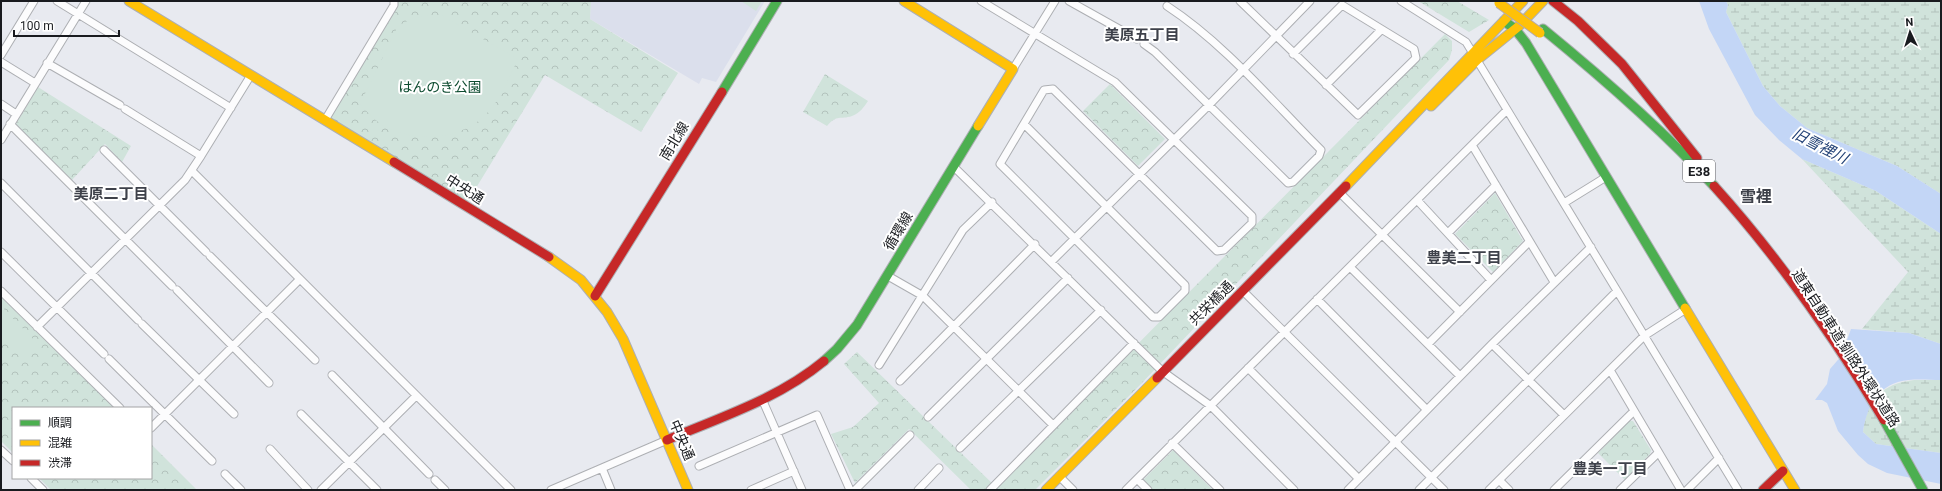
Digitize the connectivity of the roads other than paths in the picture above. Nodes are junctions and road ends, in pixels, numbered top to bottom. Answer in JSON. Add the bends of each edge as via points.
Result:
{"nodes":[{"id":1,"x":34,"y":1,"type":"edge"},
{"id":2,"x":57,"y":1,"type":"edge"},
{"id":3,"x":86,"y":1,"type":"edge"},
{"id":4,"x":129,"y":1,"type":"edge"},
{"id":5,"x":394,"y":1,"type":"edge"},
{"id":6,"x":777,"y":1,"type":"edge"},
{"id":7,"x":904,"y":1,"type":"edge"},
{"id":8,"x":981,"y":1,"type":"edge"},
{"id":9,"x":1055,"y":1,"type":"edge"},
{"id":10,"x":1069,"y":1,"type":"edge"},
{"id":11,"x":1240,"y":1,"type":"edge"},
{"id":12,"x":1309,"y":1,"type":"edge"},
{"id":13,"x":1401,"y":1,"type":"edge"},
{"id":14,"x":1523,"y":1,"type":"edge"},
{"id":15,"x":1543,"y":1,"type":"edge"},
{"id":16,"x":1553,"y":1,"type":"edge"},
{"id":17,"x":1500,"y":2,"type":"edge"},
{"id":18,"x":1167,"y":6,"type":"dead end"},
{"id":19,"x":78,"y":14,"type":"junction"},
{"id":20,"x":1504,"y":21,"type":"junction"},
{"id":21,"x":1516,"y":29,"type":"junction"},
{"id":22,"x":1381,"y":30,"type":"junction"},
{"id":23,"x":1541,"y":31,"type":"junction"},
{"id":24,"x":1035,"y":35,"type":"junction"},
{"id":25,"x":1276,"y":36,"type":"junction"},
{"id":26,"x":1137,"y":39,"type":"dead end"},
{"id":27,"x":1144,"y":44,"type":"dead end"},
{"id":28,"x":1293,"y":54,"type":"junction"},
{"id":29,"x":1,"y":55,"type":"edge"},
{"id":30,"x":1475,"y":56,"type":"junction"},
{"id":31,"x":1,"y":62,"type":"edge"},
{"id":32,"x":47,"y":63,"type":"junction"},
{"id":33,"x":1013,"y":70,"type":"junction"},
{"id":34,"x":1242,"y":70,"type":"junction"},
{"id":35,"x":251,"y":74,"type":"junction"},
{"id":36,"x":35,"y":83,"type":"junction"},
{"id":37,"x":1326,"y":85,"type":"junction"},
{"id":38,"x":1,"y":104,"type":"edge"},
{"id":39,"x":1208,"y":106,"type":"junction"},
{"id":40,"x":231,"y":108,"type":"junction"},
{"id":41,"x":1507,"y":110,"type":"junction"},
{"id":42,"x":16,"y":114,"type":"junction"},
{"id":43,"x":325,"y":120,"type":"junction"},
{"id":44,"x":10,"y":124,"type":"junction"},
{"id":45,"x":1024,"y":124,"type":"junction"},
{"id":46,"x":1174,"y":139,"type":"junction"},
{"id":47,"x":1,"y":140,"type":"edge"},
{"id":48,"x":1472,"y":145,"type":"junction"},
{"id":49,"x":104,"y":150,"type":"dead end"},
{"id":50,"x":201,"y":156,"type":"junction"},
{"id":51,"x":954,"y":167,"type":"junction"},
{"id":52,"x":192,"y":171,"type":"junction"},
{"id":53,"x":1139,"y":174,"type":"junction"},
{"id":54,"x":1606,"y":177,"type":"junction"},
{"id":55,"x":1,"y":183,"type":"edge"},
{"id":56,"x":1496,"y":185,"type":"junction"},
{"id":57,"x":1340,"y":192,"type":"junction"},
{"id":58,"x":1417,"y":200,"type":"junction"},
{"id":59,"x":992,"y":202,"type":"junction"},
{"id":60,"x":1564,"y":202,"type":"junction"},
{"id":61,"x":160,"y":205,"type":"junction"},
{"id":62,"x":1107,"y":207,"type":"junction"},
{"id":63,"x":1752,"y":229,"type":"junction"},
{"id":64,"x":1382,"y":234,"type":"junction"},
{"id":65,"x":1448,"y":234,"type":"junction"},
{"id":66,"x":1075,"y":238,"type":"junction"},
{"id":67,"x":125,"y":239,"type":"junction"},
{"id":68,"x":1529,"y":242,"type":"junction"},
{"id":69,"x":1035,"y":244,"type":"junction"},
{"id":70,"x":1591,"y":247,"type":"junction"},
{"id":71,"x":1,"y":252,"type":"edge"},
{"id":72,"x":1051,"y":262,"type":"junction"},
{"id":73,"x":1350,"y":267,"type":"junction"},
{"id":74,"x":92,"y":274,"type":"junction"},
{"id":75,"x":888,"y":276,"type":"junction"},
{"id":76,"x":1068,"y":278,"type":"junction"},
{"id":77,"x":299,"y":280,"type":"junction"},
{"id":78,"x":1491,"y":280,"type":"junction"},
{"id":79,"x":1554,"y":282,"type":"junction"},
{"id":80,"x":1,"y":291,"type":"edge"},
{"id":81,"x":1243,"y":291,"type":"junction"},
{"id":82,"x":1617,"y":291,"type":"junction"},
{"id":83,"x":596,"y":296,"type":"junction"},
{"id":84,"x":923,"y":296,"type":"junction"},
{"id":85,"x":1317,"y":299,"type":"junction"},
{"id":86,"x":57,"y":308,"type":"junction"},
{"id":87,"x":1686,"y":309,"type":"junction"},
{"id":88,"x":1101,"y":310,"type":"junction"},
{"id":89,"x":267,"y":312,"type":"junction"},
{"id":90,"x":1460,"y":312,"type":"junction"},
{"id":91,"x":954,"y":326,"type":"junction"},
{"id":92,"x":37,"y":327,"type":"junction"},
{"id":93,"x":1284,"y":332,"type":"junction"},
{"id":94,"x":1644,"y":336,"type":"junction"},
{"id":95,"x":1829,"y":337,"type":"junction"},
{"id":96,"x":1134,"y":343,"type":"junction"},
{"id":97,"x":1428,"y":344,"type":"junction"},
{"id":98,"x":1492,"y":344,"type":"junction"},
{"id":99,"x":233,"y":346,"type":"junction"},
{"id":100,"x":986,"y":359,"type":"junction"},
{"id":101,"x":315,"y":360,"type":"dead end"},
{"id":102,"x":879,"y":365,"type":"dead end"},
{"id":103,"x":1248,"y":368,"type":"junction"},
{"id":104,"x":1610,"y":370,"type":"junction"},
{"id":105,"x":1162,"y":371,"type":"junction"},
{"id":106,"x":332,"y":375,"type":"dead end"},
{"id":107,"x":1460,"y":376,"type":"junction"},
{"id":108,"x":199,"y":380,"type":"junction"},
{"id":109,"x":1528,"y":380,"type":"junction"},
{"id":110,"x":900,"y":381,"type":"dead end"},
{"id":111,"x":269,"y":382,"type":"dead end"},
{"id":112,"x":1019,"y":392,"type":"junction"},
{"id":113,"x":416,"y":396,"type":"junction"},
{"id":114,"x":762,"y":399,"type":"junction"},
{"id":115,"x":1211,"y":406,"type":"junction"},
{"id":116,"x":119,"y":407,"type":"edge"},
{"id":117,"x":1427,"y":410,"type":"junction"},
{"id":118,"x":1633,"y":412,"type":"junction"},
{"id":119,"x":164,"y":414,"type":"junction"},
{"id":120,"x":234,"y":414,"type":"dead end"},
{"id":121,"x":301,"y":414,"type":"dead end"},
{"id":122,"x":1564,"y":415,"type":"junction"},
{"id":123,"x":928,"y":417,"type":"dead end"},
{"id":124,"x":1053,"y":425,"type":"junction"},
{"id":125,"x":152,"y":427,"type":"edge"},
{"id":126,"x":384,"y":428,"type":"junction"},
{"id":127,"x":777,"y":432,"type":"junction"},
{"id":128,"x":910,"y":435,"type":"dead end"},
{"id":129,"x":667,"y":440,"type":"junction"},
{"id":130,"x":1395,"y":442,"type":"junction"},
{"id":131,"x":1172,"y":443,"type":"junction"},
{"id":132,"x":960,"y":448,"type":"dead end"},
{"id":133,"x":270,"y":449,"type":"dead end"},
{"id":134,"x":1,"y":450,"type":"edge"},
{"id":135,"x":1658,"y":453,"type":"junction"},
{"id":136,"x":1720,"y":458,"type":"junction"},
{"id":137,"x":12,"y":460,"type":"edge"},
{"id":138,"x":212,"y":461,"type":"dead end"},
{"id":139,"x":349,"y":462,"type":"junction"},
{"id":140,"x":699,"y":466,"type":"dead end"},
{"id":141,"x":602,"y":468,"type":"junction"},
{"id":142,"x":939,"y":468,"type":"dead end"},
{"id":143,"x":794,"y":471,"type":"junction"},
{"id":144,"x":1783,"y":471,"type":"junction"},
{"id":145,"x":225,"y":474,"type":"dead end"},
{"id":146,"x":429,"y":474,"type":"dead end"},
{"id":147,"x":1059,"y":476,"type":"junction"},
{"id":148,"x":1431,"y":478,"type":"junction"},
{"id":149,"x":32,"y":479,"type":"edge"},
{"id":150,"x":1137,"y":479,"type":"junction"},
{"id":151,"x":1359,"y":479,"type":"junction"},
{"id":152,"x":435,"y":480,"type":"dead end"},
{"id":153,"x":1499,"y":480,"type":"junction"},
{"id":154,"x":43,"y":490,"type":"edge"},
{"id":155,"x":241,"y":490,"type":"edge"},
{"id":156,"x":308,"y":490,"type":"edge"},
{"id":157,"x":321,"y":490,"type":"edge"},
{"id":158,"x":377,"y":490,"type":"edge"},
{"id":159,"x":445,"y":490,"type":"edge"},
{"id":160,"x":511,"y":490,"type":"edge"},
{"id":161,"x":551,"y":490,"type":"edge"},
{"id":162,"x":611,"y":490,"type":"edge"},
{"id":163,"x":688,"y":490,"type":"edge"},
{"id":164,"x":751,"y":490,"type":"edge"},
{"id":165,"x":802,"y":490,"type":"edge"},
{"id":166,"x":850,"y":490,"type":"edge"},
{"id":167,"x":855,"y":490,"type":"edge"},
{"id":168,"x":918,"y":490,"type":"edge"},
{"id":169,"x":990,"y":490,"type":"edge"},
{"id":170,"x":1046,"y":490,"type":"edge"},
{"id":171,"x":1073,"y":490,"type":"edge"},
{"id":172,"x":1126,"y":490,"type":"edge"},
{"id":173,"x":1148,"y":490,"type":"edge"},
{"id":174,"x":1220,"y":490,"type":"edge"},
{"id":175,"x":1294,"y":490,"type":"edge"},
{"id":176,"x":1348,"y":490,"type":"edge"},
{"id":177,"x":1419,"y":490,"type":"edge"},
{"id":178,"x":1444,"y":490,"type":"edge"},
{"id":179,"x":1489,"y":490,"type":"edge"},
{"id":180,"x":1509,"y":490,"type":"edge"},
{"id":181,"x":1554,"y":490,"type":"edge"},
{"id":182,"x":1620,"y":490,"type":"edge"},
{"id":183,"x":1681,"y":490,"type":"edge"},
{"id":184,"x":1687,"y":490,"type":"edge"},
{"id":185,"x":1738,"y":490,"type":"edge"},
{"id":186,"x":1763,"y":490,"type":"edge"},
{"id":187,"x":1795,"y":490,"type":"edge"},
{"id":188,"x":1917,"y":490,"type":"edge"},
{"id":189,"x":1923,"y":490,"type":"edge"}],
"edges":[{"from":1,"to":29,"type":"street"},
{"from":2,"to":19,"type":"street"},
{"from":3,"to":19,"type":"street"},
{"from":4,"to":35,"type":"main road","name":"中央通"},
{"from":5,"to":43,"type":"street","via":[[394,5]]},
{"from":6,"to":83,"type":"main road","name":"南北線"},
{"from":7,"to":33,"type":"main road"},
{"from":8,"to":24,"type":"street"},
{"from":9,"to":24,"type":"street"},
{"from":10,"to":26,"type":"street"},
{"from":11,"to":25,"type":"street"},
{"from":12,"to":25,"type":"street"},
{"from":13,"to":30,"type":"street","via":[[1466,42]]},
{"from":14,"to":20,"type":"main road"},
{"from":15,"to":21,"type":"main road"},
{"from":16,"to":63,"type":"main road","via":[[1578,21],[1622,64]]},
{"from":17,"to":23,"type":"main road","name":"道東自動車道;釧路外環状道路","number":"E38","bridge":true},
{"from":18,"to":34,"type":"street","via":[[1193,23]]},
{"from":19,"to":32,"type":"street"},
{"from":19,"to":40,"type":"street"},
{"from":20,"to":21,"type":"main road"},
{"from":20,"to":30,"type":"main road"},
{"from":21,"to":30,"type":"main road"},
{"from":21,"to":54,"type":"main road"},
{"from":22,"to":28,"type":"street","via":[[1342,6]]},
{"from":22,"to":37,"type":"street"},
{"from":22,"to":37,"type":"street","via":[[1414,49],[1416,58],[1358,116]]},
{"from":23,"to":63,"type":"main road","name":"道東自動車道;釧路外環状道路","number":"E38","via":[[1605,81],[1650,121],[1719,191]]},
{"from":23,"to":95,"type":"main road","name":"道東自動車道;釧路外環状道路","number":"E38","via":[[1608,88],[1715,195]]},
{"from":24,"to":33,"type":"street"},
{"from":24,"to":46,"type":"street","via":[[1115,82]]},
{"from":25,"to":28,"type":"street"},
{"from":25,"to":34,"type":"street"},
{"from":27,"to":39,"type":"street"},
{"from":28,"to":37,"type":"street"},
{"from":30,"to":41,"type":"street"},
{"from":30,"to":57,"type":"main road","name":"共栄橋通","via":[[1426,110],[1395,136]]},
{"from":31,"to":36,"type":"street"},
{"from":32,"to":36,"type":"street"},
{"from":32,"to":50,"type":"street"},
{"from":33,"to":51,"type":"main road","name":"循環線"},
{"from":34,"to":39,"type":"street"},
{"from":34,"to":39,"type":"street","via":[[1321,150],[1319,156],[1293,182],[1288,183]]},
{"from":35,"to":40,"type":"street"},
{"from":35,"to":43,"type":"main road","name":"中央通"},
{"from":36,"to":42,"type":"street"},
{"from":38,"to":42,"type":"street"},
{"from":39,"to":46,"type":"street"},
{"from":40,"to":50,"type":"street"},
{"from":41,"to":48,"type":"street"},
{"from":41,"to":60,"type":"street"},
{"from":42,"to":44,"type":"street"},
{"from":43,"to":83,"type":"main road","name":"中央通","via":[[537,249],[581,280]]},
{"from":44,"to":47,"type":"street"},
{"from":44,"to":67,"type":"street"},
{"from":45,"to":53,"type":"street","via":[[1044,90],[1053,89]]},
{"from":45,"to":62,"type":"street"},
{"from":45,"to":66,"type":"street","via":[[1000,164]]},
{"from":46,"to":53,"type":"street"},
{"from":46,"to":53,"type":"street","via":[[1252,216],[1252,223],[1224,250],[1217,251]]},
{"from":48,"to":56,"type":"street"},
{"from":48,"to":58,"type":"street"},
{"from":49,"to":61,"type":"street"},
{"from":50,"to":52,"type":"street"},
{"from":51,"to":59,"type":"street"},
{"from":51,"to":75,"type":"main road","name":"循環線"},
{"from":52,"to":61,"type":"street"},
{"from":52,"to":77,"type":"street"},
{"from":53,"to":62,"type":"street"},
{"from":54,"to":60,"type":"street"},
{"from":54,"to":87,"type":"main road"},
{"from":55,"to":74,"type":"street"},
{"from":56,"to":65,"type":"street"},
{"from":56,"to":68,"type":"street"},
{"from":57,"to":64,"type":"street"},
{"from":57,"to":81,"type":"main road","name":"共栄橋通"},
{"from":58,"to":64,"type":"street"},
{"from":58,"to":65,"type":"street"},
{"from":59,"to":69,"type":"street"},
{"from":59,"to":84,"type":"street","via":[[963,230]]},
{"from":60,"to":70,"type":"street"},
{"from":61,"to":67,"type":"street"},
{"from":61,"to":89,"type":"street"},
{"from":62,"to":66,"type":"street"},
{"from":62,"to":66,"type":"street","via":[[1185,285],[1185,291],[1159,317],[1153,317]]},
{"from":63,"to":95,"type":"main road","name":"道東自動車道;釧路外環状道路","number":"E38","via":[[1783,268]]},
{"from":64,"to":73,"type":"street"},
{"from":64,"to":90,"type":"street"},
{"from":65,"to":78,"type":"street"},
{"from":66,"to":72,"type":"street"},
{"from":67,"to":74,"type":"street"},
{"from":67,"to":99,"type":"street"},
{"from":68,"to":78,"type":"street"},
{"from":68,"to":79,"type":"street"},
{"from":69,"to":72,"type":"street"},
{"from":69,"to":91,"type":"street"},
{"from":70,"to":79,"type":"street"},
{"from":70,"to":82,"type":"street"},
{"from":71,"to":86,"type":"street"},
{"from":72,"to":76,"type":"street"},
{"from":73,"to":85,"type":"street"},
{"from":73,"to":97,"type":"street"},
{"from":74,"to":86,"type":"street"},
{"from":74,"to":108,"type":"street"},
{"from":75,"to":84,"type":"street"},
{"from":75,"to":114,"type":"main road","name":"循環線","via":[[858,325],[829,358],[796,382]]},
{"from":76,"to":88,"type":"street"},
{"from":76,"to":100,"type":"street"},
{"from":77,"to":89,"type":"street"},
{"from":77,"to":113,"type":"street"},
{"from":78,"to":90,"type":"street"},
{"from":79,"to":98,"type":"street"},
{"from":80,"to":92,"type":"street"},
{"from":81,"to":93,"type":"street"},
{"from":81,"to":105,"type":"main road","name":"共栄橋通"},
{"from":82,"to":94,"type":"street"},
{"from":82,"to":109,"type":"street"},
{"from":83,"to":129,"type":"main road","name":"中央通","via":[[623,339]]},
{"from":84,"to":91,"type":"street"},
{"from":84,"to":102,"type":"street"},
{"from":85,"to":93,"type":"street"},
{"from":85,"to":117,"type":"street"},
{"from":86,"to":92,"type":"street"},
{"from":86,"to":119,"type":"street"},
{"from":87,"to":94,"type":"street"},
{"from":87,"to":144,"type":"main road"},
{"from":88,"to":96,"type":"street"},
{"from":88,"to":112,"type":"street"},
{"from":89,"to":99,"type":"street"},
{"from":89,"to":101,"type":"street"},
{"from":90,"to":97,"type":"street"},
{"from":91,"to":100,"type":"street"},
{"from":91,"to":110,"type":"street"},
{"from":92,"to":116,"type":"street"},
{"from":93,"to":103,"type":"street"},
{"from":93,"to":130,"type":"street"},
{"from":94,"to":104,"type":"street"},
{"from":94,"to":136,"type":"street"},
{"from":95,"to":188,"type":"main road","name":"道東自動車道;釧路外環状道路","number":"E38"},
{"from":95,"to":189,"type":"main road","name":"道東自動車道;釧路外環状道路","number":"E38","via":[[1876,407]]},
{"from":96,"to":105,"type":"street"},
{"from":96,"to":124,"type":"street"},
{"from":97,"to":107,"type":"street"},
{"from":98,"to":107,"type":"street"},
{"from":98,"to":109,"type":"street"},
{"from":99,"to":108,"type":"street"},
{"from":99,"to":111,"type":"street"},
{"from":100,"to":112,"type":"street"},
{"from":100,"to":123,"type":"street"},
{"from":103,"to":115,"type":"street"},
{"from":103,"to":151,"type":"street"},
{"from":104,"to":118,"type":"street"},
{"from":104,"to":122,"type":"street"},
{"from":105,"to":115,"type":"street"},
{"from":105,"to":147,"type":"main road","name":"共栄橋通"},
{"from":106,"to":126,"type":"street"},
{"from":107,"to":117,"type":"street"},
{"from":108,"to":119,"type":"street"},
{"from":108,"to":120,"type":"street"},
{"from":109,"to":122,"type":"street"},
{"from":109,"to":148,"type":"street"},
{"from":112,"to":124,"type":"street"},
{"from":112,"to":132,"type":"street"},
{"from":113,"to":126,"type":"street"},
{"from":113,"to":160,"type":"street"},
{"from":114,"to":127,"type":"street"},
{"from":114,"to":129,"type":"main road","name":"循環線"},
{"from":115,"to":131,"type":"street"},
{"from":115,"to":175,"type":"street"},
{"from":117,"to":130,"type":"street"},
{"from":118,"to":135,"type":"street"},
{"from":118,"to":181,"type":"street"},
{"from":119,"to":125,"type":"street"},
{"from":119,"to":138,"type":"street"},
{"from":121,"to":139,"type":"street"},
{"from":122,"to":153,"type":"street"},
{"from":124,"to":169,"type":"street"},
{"from":126,"to":139,"type":"street"},
{"from":126,"to":146,"type":"street"},
{"from":127,"to":140,"type":"street"},
{"from":127,"to":143,"type":"street"},
{"from":127,"to":166,"type":"street","via":[[817,415]]},
{"from":128,"to":167,"type":"street"},
{"from":129,"to":141,"type":"street"},
{"from":129,"to":163,"type":"main road","name":"中央通"},
{"from":130,"to":148,"type":"street"},
{"from":130,"to":151,"type":"street"},
{"from":131,"to":150,"type":"street"},
{"from":131,"to":174,"type":"street"},
{"from":133,"to":156,"type":"street"},
{"from":134,"to":137,"type":"street"},
{"from":135,"to":182,"type":"street"},
{"from":135,"to":183,"type":"street"},
{"from":136,"to":184,"type":"street"},
{"from":136,"to":185,"type":"street"},
{"from":139,"to":157,"type":"street"},
{"from":139,"to":158,"type":"street"},
{"from":141,"to":161,"type":"street"},
{"from":141,"to":162,"type":"street"},
{"from":142,"to":168,"type":"street"},
{"from":143,"to":164,"type":"street"},
{"from":143,"to":165,"type":"street"},
{"from":144,"to":186,"type":"main road"},
{"from":144,"to":187,"type":"main road"},
{"from":145,"to":155,"type":"street"},
{"from":147,"to":170,"type":"main road","name":"共栄橋通"},
{"from":147,"to":171,"type":"street"},
{"from":148,"to":177,"type":"street"},
{"from":148,"to":178,"type":"street"},
{"from":149,"to":154,"type":"street"},
{"from":150,"to":172,"type":"street"},
{"from":150,"to":173,"type":"street"},
{"from":151,"to":176,"type":"street"},
{"from":152,"to":159,"type":"street"},
{"from":153,"to":179,"type":"street"},
{"from":153,"to":180,"type":"street"}]}
